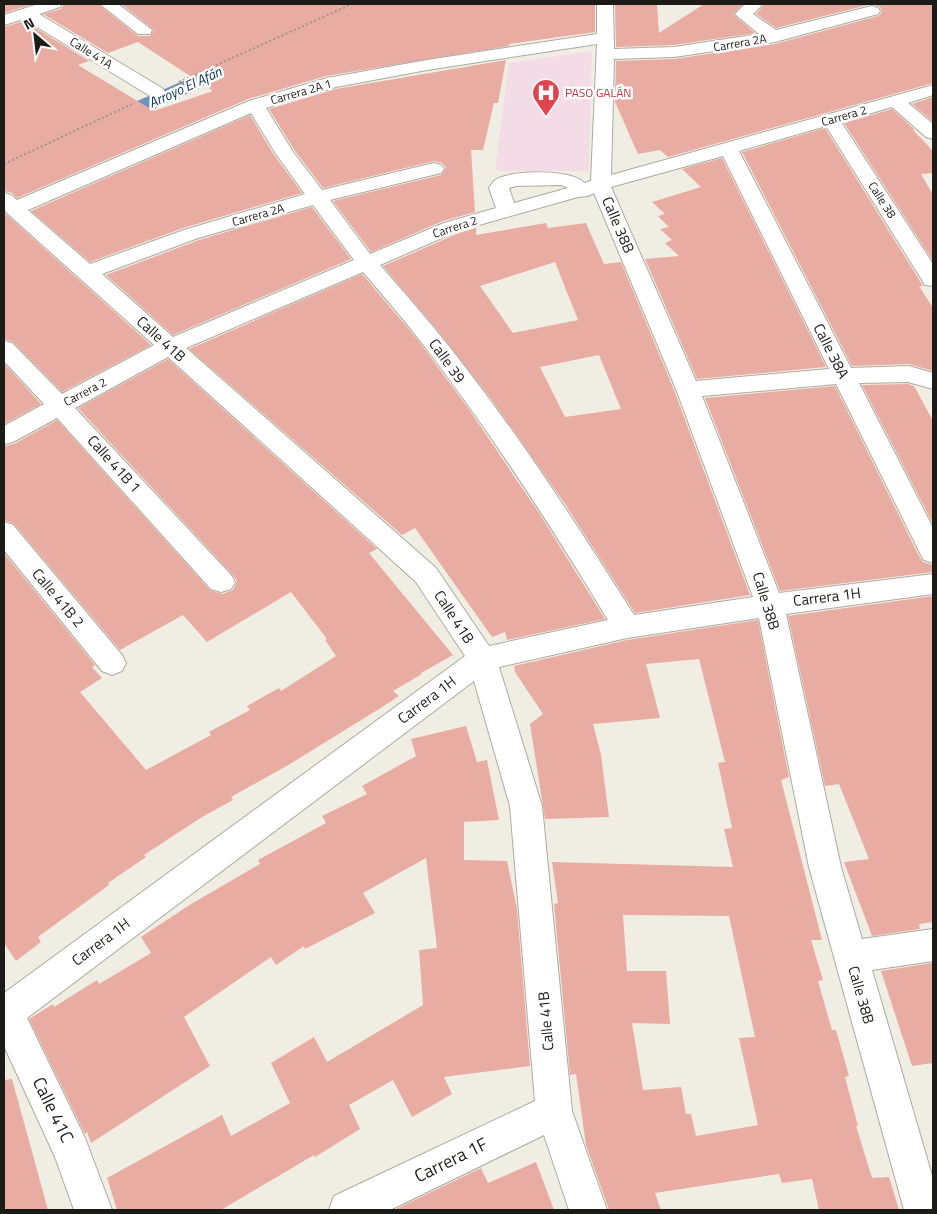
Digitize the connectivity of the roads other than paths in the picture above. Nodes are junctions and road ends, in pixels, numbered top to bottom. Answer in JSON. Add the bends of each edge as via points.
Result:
{"nodes":[{"id":1,"x":54,"y":4,"type":"edge"},
{"id":2,"x":108,"y":4,"type":"edge"},
{"id":3,"x":605,"y":4,"type":"edge"},
{"id":4,"x":749,"y":9,"type":"edge"},
{"id":5,"x":872,"y":11,"type":"dead end"},
{"id":6,"x":26,"y":13,"type":"junction"},
{"id":7,"x":4,"y":20,"type":"edge"},
{"id":8,"x":144,"y":30,"type":"dead end"},
{"id":9,"x":775,"y":37,"type":"junction"},
{"id":10,"x":606,"y":46,"type":"junction"},
{"id":11,"x":933,"y":90,"type":"edge"},
{"id":12,"x":156,"y":92,"type":"dead end"},
{"id":13,"x":895,"y":102,"type":"junction"},
{"id":14,"x":255,"y":105,"type":"junction"},
{"id":15,"x":831,"y":120,"type":"junction"},
{"id":16,"x":933,"y":133,"type":"edge"},
{"id":17,"x":729,"y":149,"type":"junction"},
{"id":18,"x":434,"y":169,"type":"dead end"},
{"id":19,"x":591,"y":189,"type":"junction"},
{"id":20,"x":317,"y":197,"type":"junction"},
{"id":21,"x":9,"y":204,"type":"edge"},
{"id":22,"x":507,"y":212,"type":"junction"},
{"id":23,"x":366,"y":262,"type":"junction"},
{"id":24,"x":86,"y":273,"type":"junction"},
{"id":25,"x":933,"y":280,"type":"edge"},
{"id":26,"x":169,"y":347,"type":"junction"},
{"id":27,"x":4,"y":348,"type":"edge"},
{"id":28,"x":843,"y":376,"type":"junction"},
{"id":29,"x":933,"y":381,"type":"edge"},
{"id":30,"x":688,"y":389,"type":"junction"},
{"id":31,"x":60,"y":406,"type":"junction"},
{"id":32,"x":4,"y":436,"type":"edge"},
{"id":33,"x":4,"y":532,"type":"edge"},
{"id":34,"x":933,"y":553,"type":"edge"},
{"id":35,"x":222,"y":582,"type":"dead end"},
{"id":36,"x":933,"y":584,"type":"edge"},
{"id":37,"x":770,"y":605,"type":"junction"},
{"id":38,"x":627,"y":627,"type":"junction"},
{"id":39,"x":482,"y":659,"type":"junction"},
{"id":40,"x":112,"y":663,"type":"dead end"},
{"id":41,"x":933,"y":945,"type":"edge"},
{"id":42,"x":850,"y":957,"type":"junction"},
{"id":43,"x":5,"y":1013,"type":"edge"},
{"id":44,"x":554,"y":1110,"type":"junction"},
{"id":45,"x":93,"y":1210,"type":"edge"},
{"id":46,"x":348,"y":1210,"type":"edge"},
{"id":47,"x":588,"y":1210,"type":"edge"},
{"id":48,"x":923,"y":1210,"type":"edge"}],
"edges":[{"from":1,"to":6,"type":"street"},
{"from":2,"to":8,"type":"street"},
{"from":3,"to":10,"type":"street","name":"Calle 38B"},
{"from":4,"to":9,"type":"street"},
{"from":5,"to":9,"type":"street","name":"Carrera 2A"},
{"from":6,"to":7,"type":"street"},
{"from":6,"to":12,"type":"street","name":"Calle 41A"},
{"from":9,"to":10,"type":"street","name":"Carrera 2A","via":[[667,54]]},
{"from":10,"to":14,"type":"street","name":"Carrera 2A 1","via":[[427,65],[333,82]]},
{"from":10,"to":19,"type":"street","name":"Calle 38B"},
{"from":11,"to":13,"type":"street","name":"Carrera 2"},
{"from":13,"to":15,"type":"street","name":"Carrera 2"},
{"from":13,"to":16,"type":"street"},
{"from":14,"to":20,"type":"street","name":"Calle 39","via":[[285,154]]},
{"from":14,"to":21,"type":"street","name":"Carrera 2A 1"},
{"from":15,"to":17,"type":"street","name":"Carrera 2"},
{"from":15,"to":25,"type":"street","name":"Calle 38"},
{"from":17,"to":19,"type":"street","name":"Carrera 2"},
{"from":17,"to":28,"type":"street","name":"Calle 38A"},
{"from":18,"to":20,"type":"street","name":"Carrera 2A"},
{"from":19,"to":22,"type":"street","name":"Carrera 2"},
{"from":19,"to":22,"type":"street","via":[[564,179],[516,180],[498,188]]},
{"from":19,"to":30,"type":"street","name":"Calle 38B"},
{"from":20,"to":23,"type":"street","name":"Calle 39"},
{"from":20,"to":24,"type":"street","name":"Carrera 2A","via":[[191,234]]},
{"from":21,"to":24,"type":"street","name":"Calle 41B"},
{"from":22,"to":23,"type":"street","name":"Carrera 2","via":[[450,227]]},
{"from":23,"to":26,"type":"street","name":"Carrera 2"},
{"from":23,"to":38,"type":"street","name":"Calle 39","via":[[427,334],[480,405],[572,538]]},
{"from":24,"to":26,"type":"street","name":"Calle 41B"},
{"from":26,"to":31,"type":"street","name":"Carrera 2"},
{"from":26,"to":39,"type":"street","name":"Calle 41B","via":[[426,575]]},
{"from":27,"to":31,"type":"street","name":"Calle 41B 1"},
{"from":28,"to":29,"type":"street","via":[[909,374]]},
{"from":28,"to":30,"type":"street"},
{"from":28,"to":34,"type":"street","name":"Calle 38A"},
{"from":30,"to":37,"type":"street","name":"Calle 38B"},
{"from":31,"to":32,"type":"street","name":"Carrera 2"},
{"from":31,"to":35,"type":"street","name":"Calle 41B 1"},
{"from":33,"to":40,"type":"street","name":"Calle 41B 2"},
{"from":36,"to":37,"type":"street","name":"Carrera 1H"},
{"from":37,"to":38,"type":"street","name":"Carrera 1H"},
{"from":37,"to":42,"type":"street","name":"Calle 38B","via":[[825,867]]},
{"from":38,"to":39,"type":"street","name":"Carrera 1H"},
{"from":39,"to":43,"type":"street","name":"Carrera 1H"},
{"from":39,"to":44,"type":"street","name":"Calle 41B","via":[[526,806]]},
{"from":41,"to":42,"type":"street"},
{"from":42,"to":48,"type":"street","name":"Calle 38B"},
{"from":43,"to":45,"type":"street","name":"Calle 41C","via":[[72,1151]]},
{"from":44,"to":46,"type":"street","name":"Carrera 1F"},
{"from":44,"to":47,"type":"street","name":"Calle 41B"}]}
